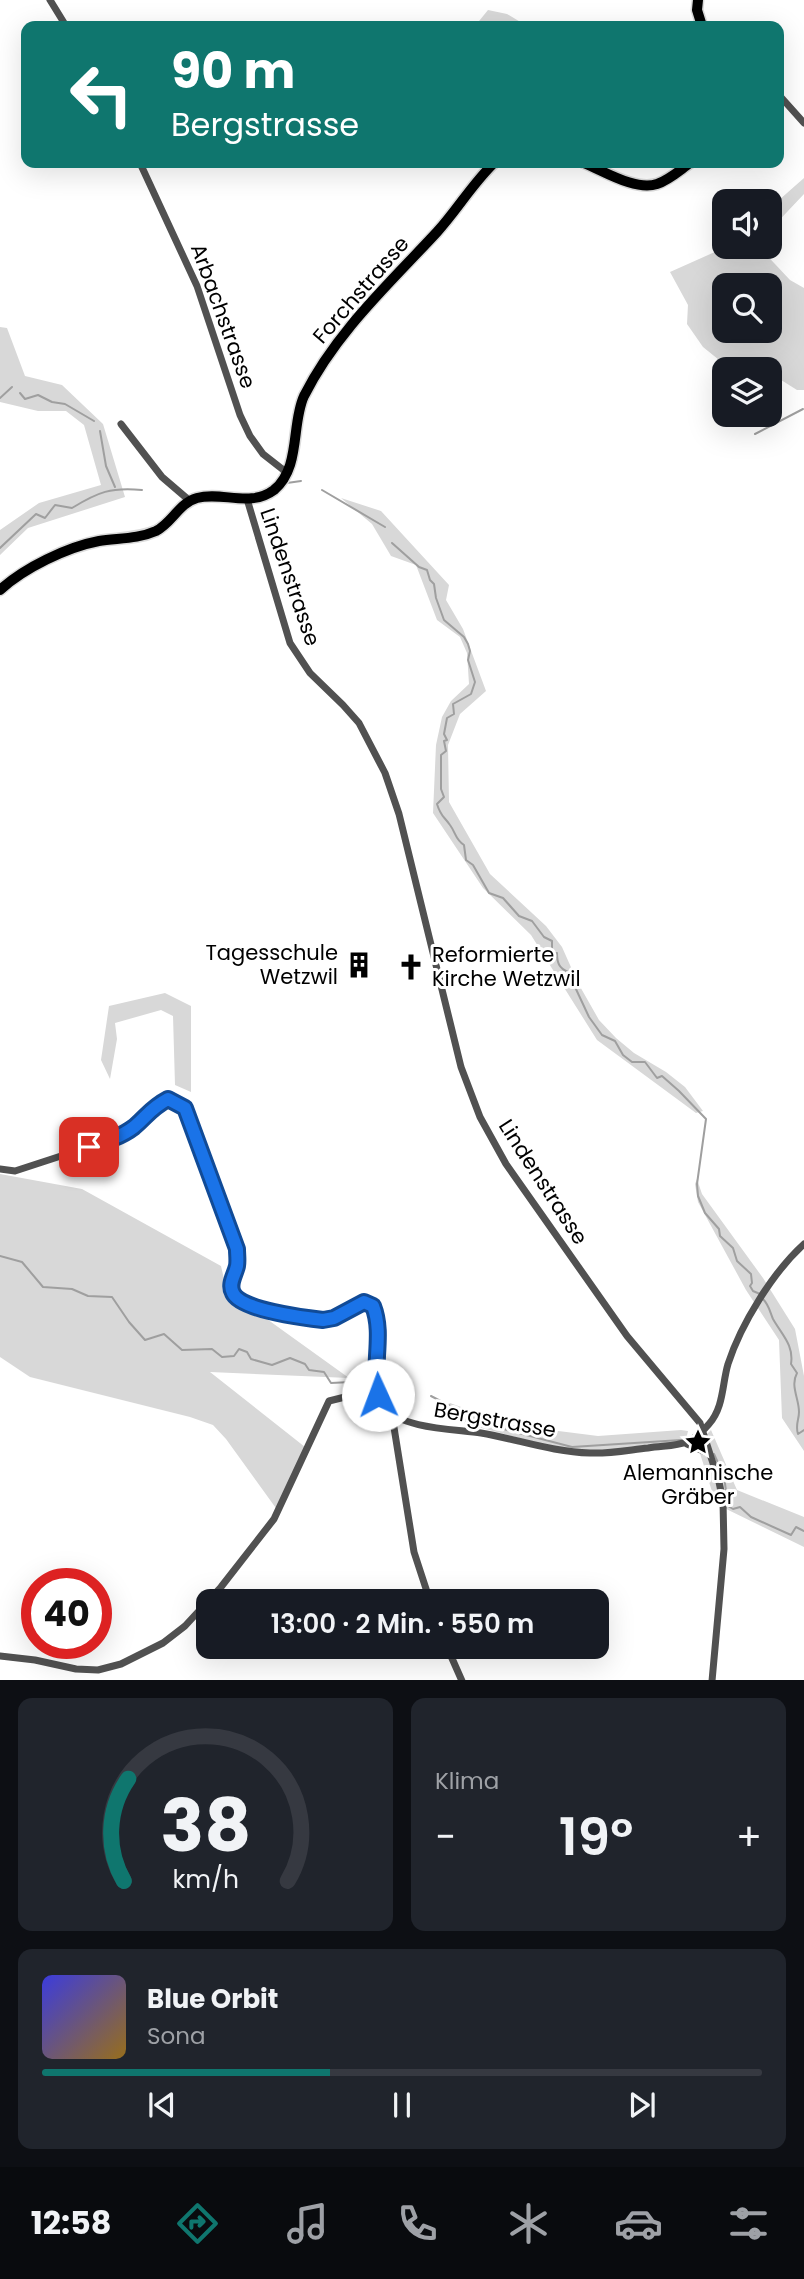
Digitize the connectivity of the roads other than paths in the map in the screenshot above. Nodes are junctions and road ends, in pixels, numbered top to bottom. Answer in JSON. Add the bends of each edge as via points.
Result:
{"nodes":[{"id":1,"x":50,"y":0,"type":"edge"},
{"id":2,"x":698,"y":0,"type":"edge"},
{"id":3,"x":63,"y":21,"type":"edge"},
{"id":4,"x":700,"y":21,"type":"edge"},
{"id":5,"x":784,"y":101,"type":"edge"},
{"id":6,"x":804,"y":123,"type":"edge"},
{"id":7,"x":142,"y":168,"type":"edge"},
{"id":8,"x":491,"y":168,"type":"edge"},
{"id":9,"x":596,"y":168,"type":"edge"},
{"id":10,"x":682,"y":168,"type":"edge"},
{"id":11,"x":121,"y":424,"type":"dead end"},
{"id":12,"x":286,"y":472,"type":"junction"},
{"id":13,"x":247,"y":499,"type":"junction"},
{"id":14,"x":190,"y":500,"type":"junction"},
{"id":15,"x":0,"y":590,"type":"edge"},
{"id":16,"x":0,"y":1169,"type":"edge"},
{"id":17,"x":804,"y":1244,"type":"edge"},
{"id":18,"x":378,"y":1395,"type":"junction"},
{"id":19,"x":392,"y":1415,"type":"junction"},
{"id":20,"x":703,"y":1431,"type":"junction"},
{"id":21,"x":687,"y":1444,"type":"junction"},
{"id":22,"x":708,"y":1452,"type":"junction"},
{"id":23,"x":426,"y":1589,"type":"edge"},
{"id":24,"x":0,"y":1656,"type":"edge"},
{"id":25,"x":452,"y":1659,"type":"edge"},
{"id":26,"x":462,"y":1680,"type":"edge"},
{"id":27,"x":712,"y":1680,"type":"edge"}],
"edges":[{"from":1,"to":3,"type":"street"},
{"from":2,"to":4,"type":"main road"},
{"from":5,"to":6,"type":"street"},
{"from":7,"to":12,"type":"street","name":"Arbachstrasse","via":[[197,286],[245,425],[263,454]]},
{"from":8,"to":12,"type":"main road","name":"Forchstrasse","via":[[365,308],[319,370],[302,401]]},
{"from":9,"to":10,"type":"main road","via":[[648,185]]},
{"from":11,"to":14,"type":"street","via":[[160,475]]},
{"from":12,"to":13,"type":"main road","name":"Forchstrasse","via":[[274,489]]},
{"from":13,"to":14,"type":"main road","name":"Forchstrasse"},
{"from":13,"to":20,"type":"street","name":"Lindenstrasse","via":[[290,643],[310,673],[368,736],[392,791],[461,1067],[491,1139],[627,1336]]},
{"from":14,"to":15,"type":"main road","via":[[159,529],[77,547]]},
{"from":16,"to":18,"type":"street","via":[[15,1171],[113,1139],[134,1127],[153,1107],[168,1099],[177,1102],[185,1108],[237,1249],[233,1294],[253,1306],[323,1320],[364,1302],[373,1306],[378,1319]]},
{"from":17,"to":20,"type":"street","via":[[758,1302],[728,1365],[716,1415]]},
{"from":18,"to":19,"type":"street"},
{"from":18,"to":24,"type":"street","via":[[329,1401],[268,1527],[221,1587],[163,1643],[98,1670]]},
{"from":19,"to":21,"type":"street","name":"Bergstrasse","via":[[428,1426],[591,1454]]},
{"from":19,"to":23,"type":"street","via":[[415,1552]]},
{"from":20,"to":21,"type":"street"},
{"from":20,"to":22,"type":"street","name":"Lindenstrasse"},
{"from":21,"to":22,"type":"street"},
{"from":22,"to":27,"type":"street","name":"Lindenstrasse","via":[[723,1501],[724,1549]]},
{"from":25,"to":26,"type":"street"}]}
